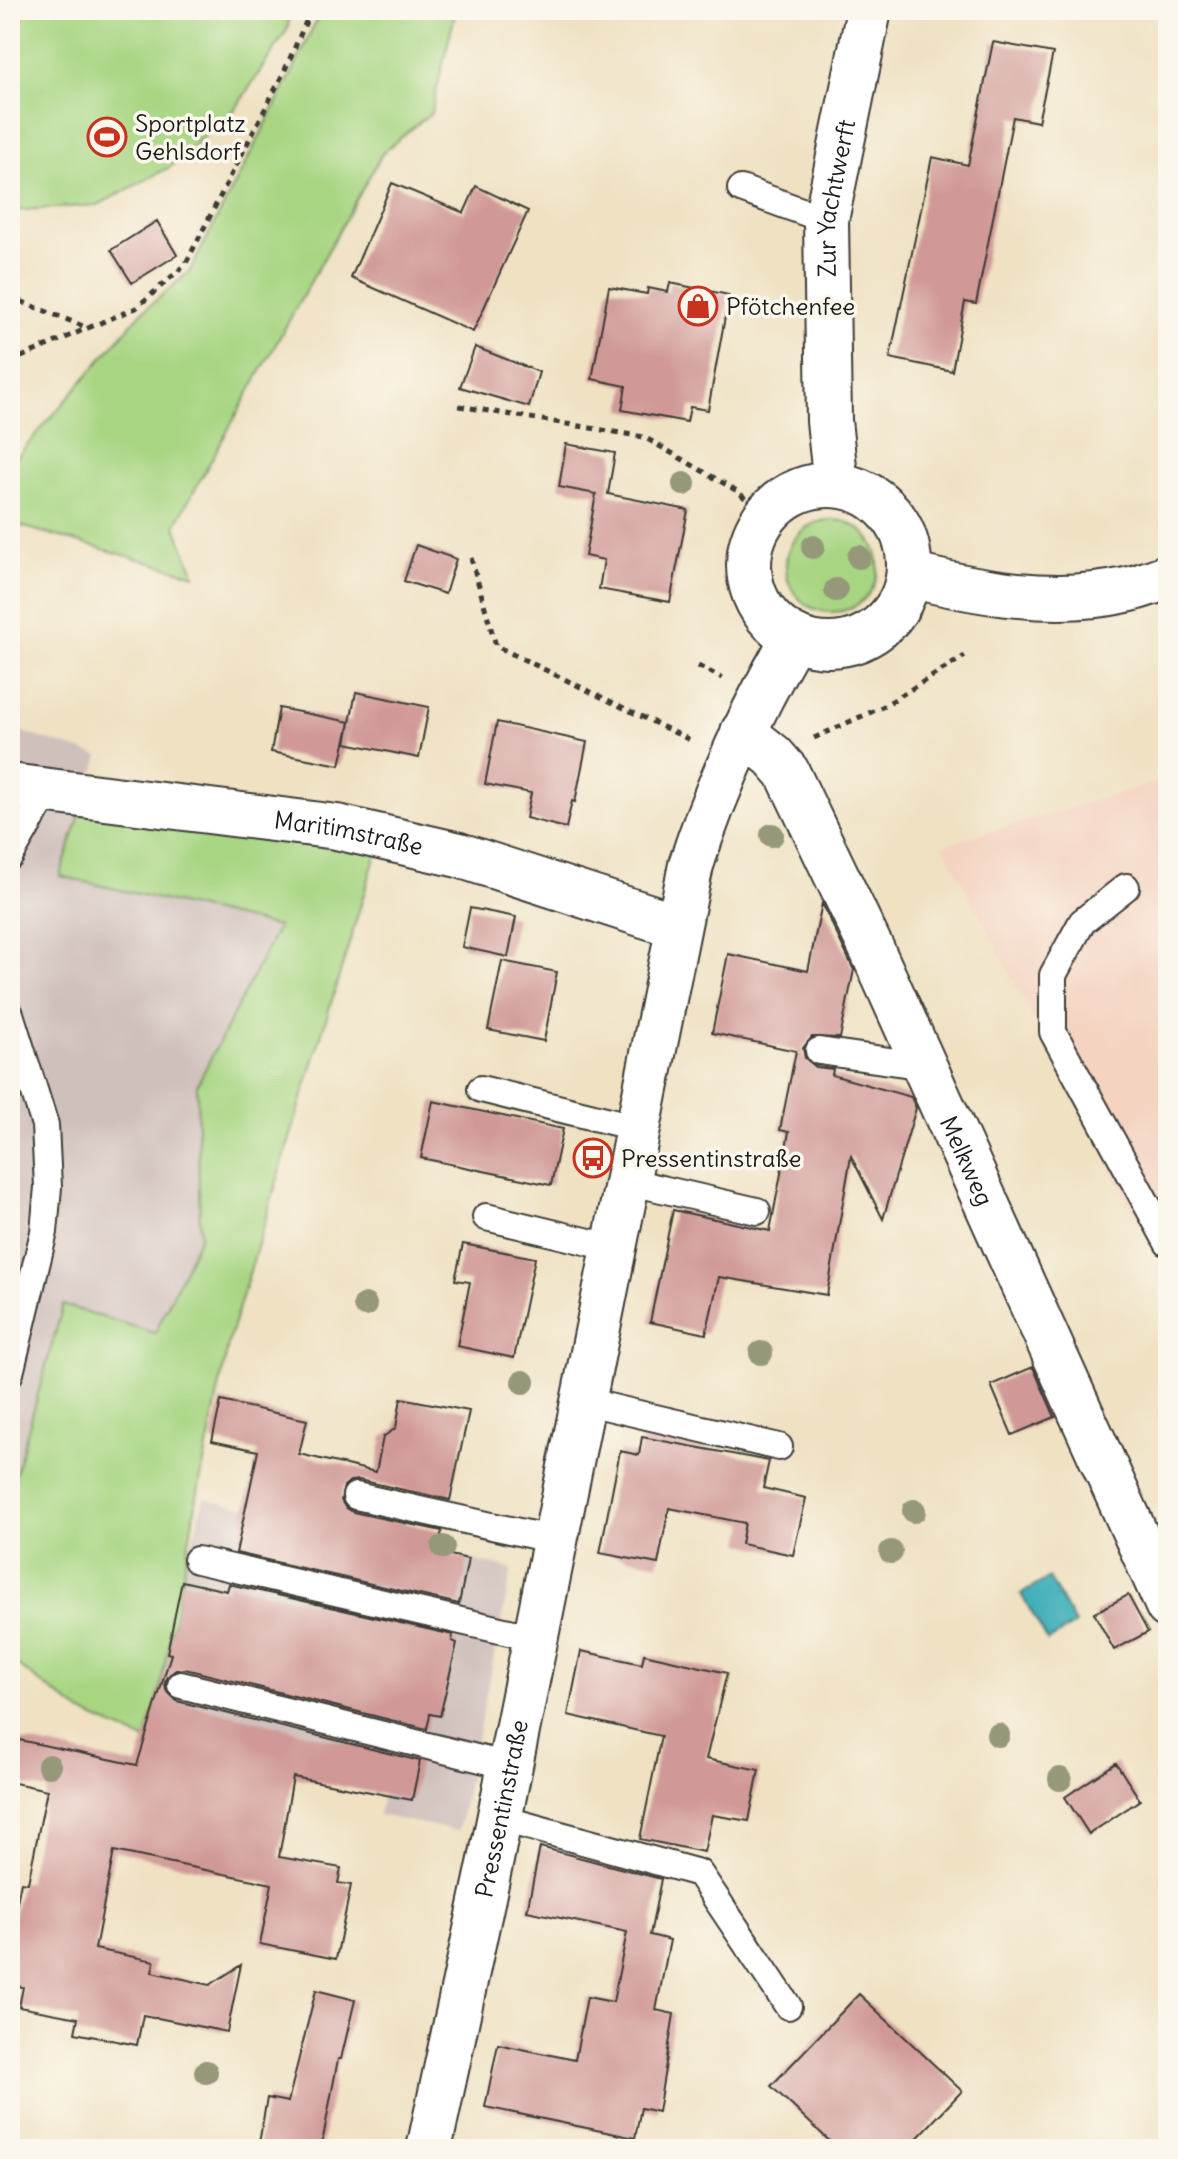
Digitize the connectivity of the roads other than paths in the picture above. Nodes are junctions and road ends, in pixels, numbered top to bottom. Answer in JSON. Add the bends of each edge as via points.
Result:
{"nodes":[{"id":1,"x":869,"y":10,"type":"edge"},
{"id":2,"x":741,"y":189,"type":"dead end"},
{"id":3,"x":826,"y":220,"type":"junction"},
{"id":4,"x":836,"y":485,"type":"junction"},
{"id":5,"x":909,"y":575,"type":"junction"},
{"id":6,"x":1168,"y":577,"type":"edge"},
{"id":7,"x":794,"y":637,"type":"junction"},
{"id":8,"x":749,"y":749,"type":"junction"},
{"id":9,"x":29,"y":789,"type":"edge"},
{"id":10,"x":10,"y":856,"type":"edge"},
{"id":11,"x":1126,"y":887,"type":"dead end"},
{"id":12,"x":678,"y":926,"type":"junction"},
{"id":13,"x":10,"y":1014,"type":"edge"},
{"id":14,"x":819,"y":1051,"type":"dead end"},
{"id":15,"x":925,"y":1066,"type":"junction"},
{"id":16,"x":481,"y":1089,"type":"dead end"},
{"id":17,"x":638,"y":1128,"type":"junction"},
{"id":18,"x":627,"y":1181,"type":"junction"},
{"id":19,"x":757,"y":1211,"type":"dead end"},
{"id":20,"x":486,"y":1217,"type":"dead end"},
{"id":21,"x":1168,"y":1243,"type":"edge"},
{"id":22,"x":614,"y":1248,"type":"junction"},
{"id":23,"x":10,"y":1373,"type":"edge"},
{"id":24,"x":583,"y":1401,"type":"junction"},
{"id":25,"x":779,"y":1447,"type":"dead end"},
{"id":26,"x":356,"y":1496,"type":"dead end"},
{"id":27,"x":555,"y":1540,"type":"junction"},
{"id":28,"x":197,"y":1560,"type":"dead end"},
{"id":29,"x":1168,"y":1606,"type":"edge"},
{"id":30,"x":535,"y":1638,"type":"junction"},
{"id":31,"x":181,"y":1685,"type":"dead end"},
{"id":32,"x":509,"y":1766,"type":"junction"},
{"id":33,"x":499,"y":1818,"type":"junction"},
{"id":34,"x":788,"y":2006,"type":"dead end"},
{"id":35,"x":429,"y":2149,"type":"edge"}],
"edges":[{"from":1,"to":3,"type":"street","name":"Zur Yachtwerft"},
{"from":2,"to":3,"type":"lane"},
{"from":3,"to":4,"type":"street","name":"Zur Yachtwerft","via":[[829,421]]},
{"from":4,"to":5,"type":"street","via":[[871,496],[897,522],[905,538]]},
{"from":4,"to":7,"type":"street","via":[[816,485],[779,502],[765,516],[749,553],[749,573],[763,611]]},
{"from":5,"to":6,"type":"street","via":[[974,591],[1062,597],[1126,590]]},
{"from":5,"to":7,"type":"street","via":[[895,610],[867,635],[831,645]]},
{"from":7,"to":8,"type":"street","name":"Pressentinstraße"},
{"from":8,"to":12,"type":"street","name":"Pressentinstraße","via":[[708,812]]},
{"from":8,"to":15,"type":"street","name":"Melkweg","via":[[787,772]]},
{"from":9,"to":10,"type":"lane"},
{"from":9,"to":12,"type":"street","name":"Maritimstraße","via":[[337,827],[459,855]]},
{"from":11,"to":21,"type":"lane","via":[[1082,922],[1053,975],[1053,1032]]},
{"from":12,"to":17,"type":"street","name":"Pressentinstraße"},
{"from":13,"to":23,"type":"lane","via":[[45,1125],[48,1187],[44,1232]]},
{"from":14,"to":15,"type":"lane"},
{"from":15,"to":29,"type":"street","name":"Melkweg"},
{"from":16,"to":17,"type":"lane"},
{"from":17,"to":18,"type":"street","name":"Pressentinstraße"},
{"from":18,"to":19,"type":"lane"},
{"from":18,"to":22,"type":"street","name":"Pressentinstraße"},
{"from":20,"to":22,"type":"lane"},
{"from":22,"to":24,"type":"street","name":"Pressentinstraße"},
{"from":24,"to":25,"type":"lane"},
{"from":24,"to":27,"type":"street","name":"Pressentinstraße"},
{"from":26,"to":27,"type":"lane"},
{"from":27,"to":30,"type":"street","name":"Pressentinstraße"},
{"from":28,"to":30,"type":"lane"},
{"from":30,"to":32,"type":"street","name":"Pressentinstraße"},
{"from":31,"to":32,"type":"lane"},
{"from":32,"to":33,"type":"street","name":"Pressentinstraße"},
{"from":33,"to":34,"type":"lane","via":[[699,1873]]},
{"from":33,"to":35,"type":"street","name":"Pressentinstraße"}]}
